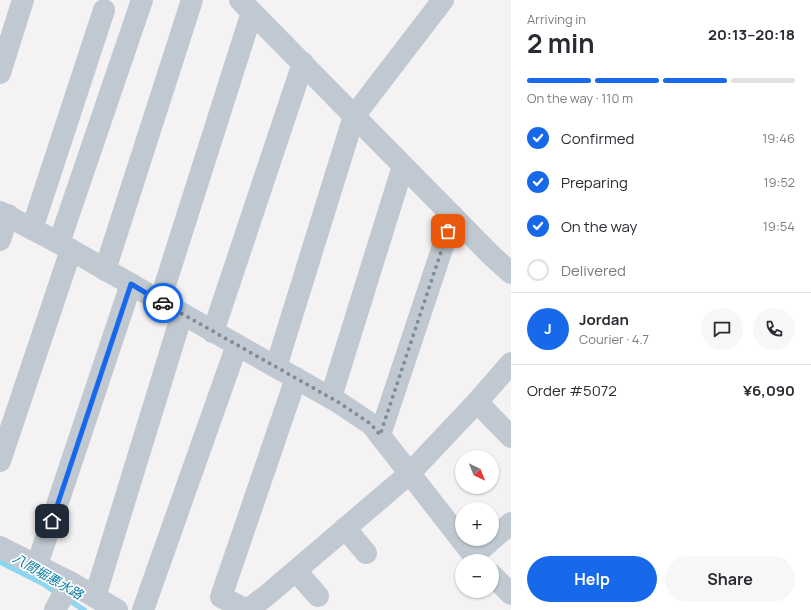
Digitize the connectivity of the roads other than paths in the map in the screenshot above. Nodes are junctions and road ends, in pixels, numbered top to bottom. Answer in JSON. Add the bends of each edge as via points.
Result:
{"nodes":[{"id":1,"x":23,"y":0,"type":"edge"},
{"id":2,"x":142,"y":0,"type":"edge"},
{"id":3,"x":192,"y":0,"type":"edge"},
{"id":4,"x":443,"y":0,"type":"edge"},
{"id":5,"x":246,"y":6,"type":"edge"},
{"id":6,"x":104,"y":10,"type":"dead end"},
{"id":7,"x":303,"y":63,"type":"junction"},
{"id":8,"x":0,"y":73,"type":"edge"},
{"id":9,"x":354,"y":116,"type":"junction"},
{"id":10,"x":403,"y":166,"type":"junction"},
{"id":11,"x":4,"y":214,"type":"edge"},
{"id":12,"x":453,"y":216,"type":"junction"},
{"id":13,"x":32,"y":229,"type":"junction"},
{"id":14,"x":0,"y":240,"type":"edge"},
{"id":15,"x":65,"y":246,"type":"junction"},
{"id":16,"x":105,"y":270,"type":"junction"},
{"id":17,"x":511,"y":273,"type":"edge"},
{"id":18,"x":131,"y":284,"type":"junction"},
{"id":19,"x":160,"y":301,"type":"junction"},
{"id":20,"x":182,"y":314,"type":"junction"},
{"id":21,"x":213,"y":332,"type":"junction"},
{"id":22,"x":237,"y":345,"type":"junction"},
{"id":23,"x":511,"y":363,"type":"edge"},
{"id":24,"x":276,"y":367,"type":"junction"},
{"id":25,"x":296,"y":378,"type":"junction"},
{"id":26,"x":331,"y":397,"type":"junction"},
{"id":27,"x":476,"y":402,"type":"junction"},
{"id":28,"x":380,"y":435,"type":"junction"},
{"id":29,"x":511,"y":437,"type":"edge"},
{"id":30,"x":0,"y":461,"type":"edge"},
{"id":31,"x":409,"y":474,"type":"junction"},
{"id":32,"x":511,"y":523,"type":"edge"},
{"id":33,"x":345,"y":528,"type":"junction"},
{"id":34,"x":0,"y":547,"type":"edge"},
{"id":35,"x":366,"y":553,"type":"dead end"},
{"id":36,"x":473,"y":554,"type":"edge"},
{"id":37,"x":480,"y":554,"type":"edge"},
{"id":38,"x":37,"y":565,"type":"junction"},
{"id":39,"x":296,"y":571,"type":"junction"},
{"id":40,"x":70,"y":582,"type":"junction"},
{"id":41,"x":499,"y":582,"type":"edge"},
{"id":42,"x":511,"y":594,"type":"edge"},
{"id":43,"x":318,"y":596,"type":"dead end"},
{"id":44,"x":95,"y":597,"type":"junction"},
{"id":45,"x":55,"y":610,"type":"edge"},
{"id":46,"x":117,"y":610,"type":"edge"},
{"id":47,"x":143,"y":610,"type":"edge"},
{"id":48,"x":247,"y":610,"type":"edge"}],
"edges":[{"from":1,"to":8,"type":"street"},
{"from":2,"to":15,"type":"street"},
{"from":3,"to":16,"type":"street"},
{"from":4,"to":9,"type":"street"},
{"from":5,"to":7,"type":"street"},
{"from":5,"to":19,"type":"street"},
{"from":6,"to":13,"type":"street"},
{"from":7,"to":9,"type":"street"},
{"from":7,"to":21,"type":"street"},
{"from":9,"to":10,"type":"street"},
{"from":9,"to":24,"type":"street"},
{"from":10,"to":12,"type":"street"},
{"from":10,"to":26,"type":"street"},
{"from":11,"to":13,"type":"street"},
{"from":11,"to":14,"type":"street"},
{"from":12,"to":17,"type":"street"},
{"from":12,"to":28,"type":"street"},
{"from":13,"to":15,"type":"street"},
{"from":15,"to":16,"type":"street"},
{"from":15,"to":30,"type":"street"},
{"from":16,"to":18,"type":"street"},
{"from":18,"to":19,"type":"street"},
{"from":18,"to":38,"type":"street"},
{"from":19,"to":20,"type":"street"},
{"from":20,"to":21,"type":"street"},
{"from":20,"to":44,"type":"street"},
{"from":21,"to":22,"type":"street"},
{"from":22,"to":24,"type":"street"},
{"from":22,"to":47,"type":"street"},
{"from":23,"to":27,"type":"street"},
{"from":24,"to":25,"type":"street"},
{"from":25,"to":26,"type":"street"},
{"from":25,"to":48,"type":"street","via":[[221,597]]},
{"from":26,"to":28,"type":"street","via":[[371,424]]},
{"from":27,"to":29,"type":"street"},
{"from":27,"to":31,"type":"street"},
{"from":28,"to":31,"type":"street"},
{"from":31,"to":33,"type":"street"},
{"from":31,"to":36,"type":"street"},
{"from":32,"to":37,"type":"street"},
{"from":33,"to":35,"type":"street"},
{"from":33,"to":39,"type":"street"},
{"from":34,"to":38,"type":"street"},
{"from":38,"to":40,"type":"street"},
{"from":39,"to":43,"type":"street"},
{"from":39,"to":48,"type":"street"},
{"from":40,"to":44,"type":"street"},
{"from":40,"to":45,"type":"street"},
{"from":41,"to":42,"type":"street"},
{"from":44,"to":46,"type":"street"}]}
